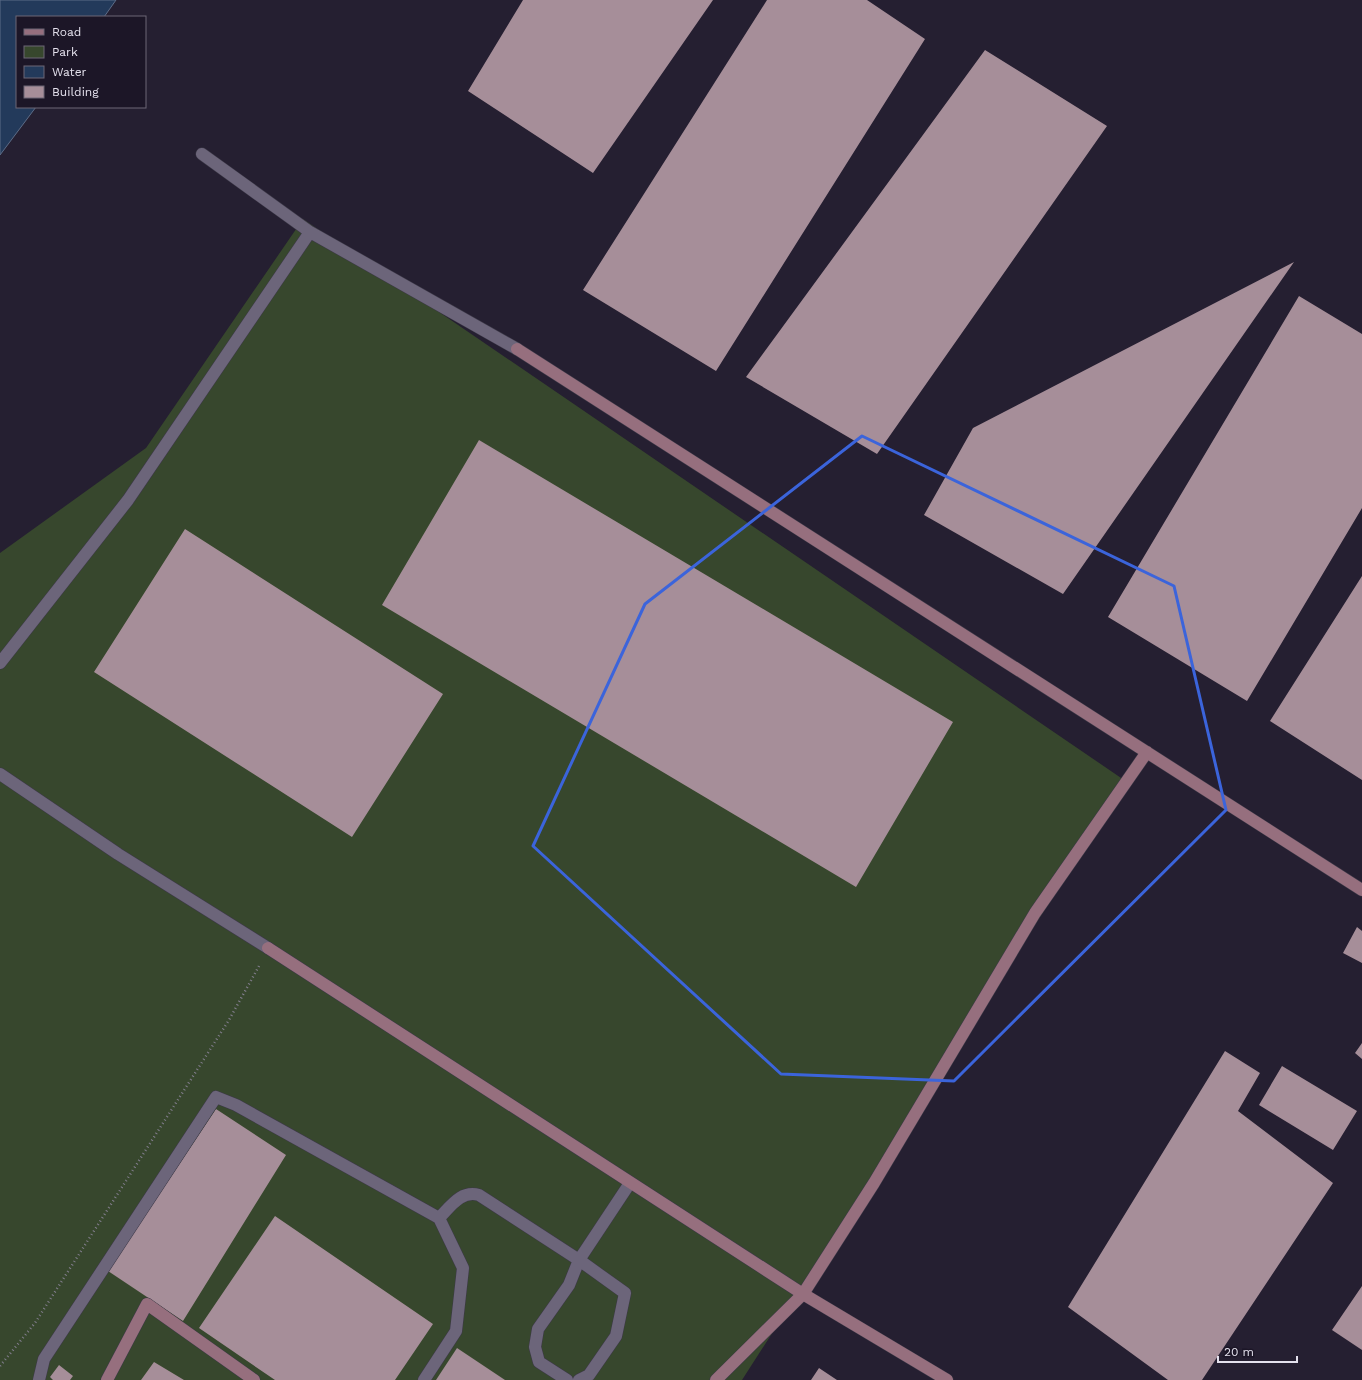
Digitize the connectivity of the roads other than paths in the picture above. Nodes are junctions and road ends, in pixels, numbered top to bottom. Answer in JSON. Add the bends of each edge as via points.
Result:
{"nodes":[{"id":1,"x":202,"y":154,"type":"dead end"},
{"id":2,"x":310,"y":232,"type":"junction"},
{"id":3,"x":518,"y":349,"type":"joint"},
{"id":4,"x":0,"y":663,"type":"edge"},
{"id":5,"x":1147,"y":752,"type":"junction"},
{"id":6,"x":0,"y":774,"type":"edge"},
{"id":7,"x":1362,"y":890,"type":"edge"},
{"id":8,"x":268,"y":948,"type":"joint"},
{"id":9,"x":630,"y":1183,"type":"junction"},
{"id":10,"x":439,"y":1218,"type":"junction"},
{"id":11,"x":580,"y":1260,"type":"junction"},
{"id":12,"x":802,"y":1294,"type":"junction"},
{"id":13,"x":39,"y":1380,"type":"edge"},
{"id":14,"x":107,"y":1380,"type":"edge"},
{"id":15,"x":254,"y":1380,"type":"edge"},
{"id":16,"x":424,"y":1380,"type":"edge"},
{"id":17,"x":567,"y":1380,"type":"edge"},
{"id":18,"x":579,"y":1380,"type":"edge"},
{"id":19,"x":716,"y":1380,"type":"edge"},
{"id":20,"x":947,"y":1380,"type":"edge"}],
"edges":[{"from":1,"to":2,"type":"lane"},
{"from":2,"to":3,"type":"lane"},
{"from":2,"to":4,"type":"lane","via":[[128,500]]},
{"from":3,"to":5,"type":"street"},
{"from":5,"to":7,"type":"street"},
{"from":5,"to":12,"type":"street","via":[[1035,913],[878,1176]]},
{"from":6,"to":8,"type":"lane","via":[[118,854]]},
{"from":8,"to":9,"type":"street"},
{"from":9,"to":11,"type":"lane"},
{"from":9,"to":12,"type":"street"},
{"from":10,"to":11,"type":"lane","via":[[462,1195],[479,1195]]},
{"from":10,"to":13,"type":"lane","via":[[236,1105],[216,1097],[44,1359]]},
{"from":10,"to":16,"type":"lane","via":[[463,1268],[456,1331]]},
{"from":11,"to":17,"type":"lane","via":[[569,1285],[538,1329],[535,1347],[539,1362]]},
{"from":11,"to":18,"type":"lane","via":[[625,1293],[616,1336],[589,1375]]},
{"from":12,"to":19,"type":"street"},
{"from":12,"to":20,"type":"street"},
{"from":14,"to":15,"type":"street","via":[[147,1304]]}]}
